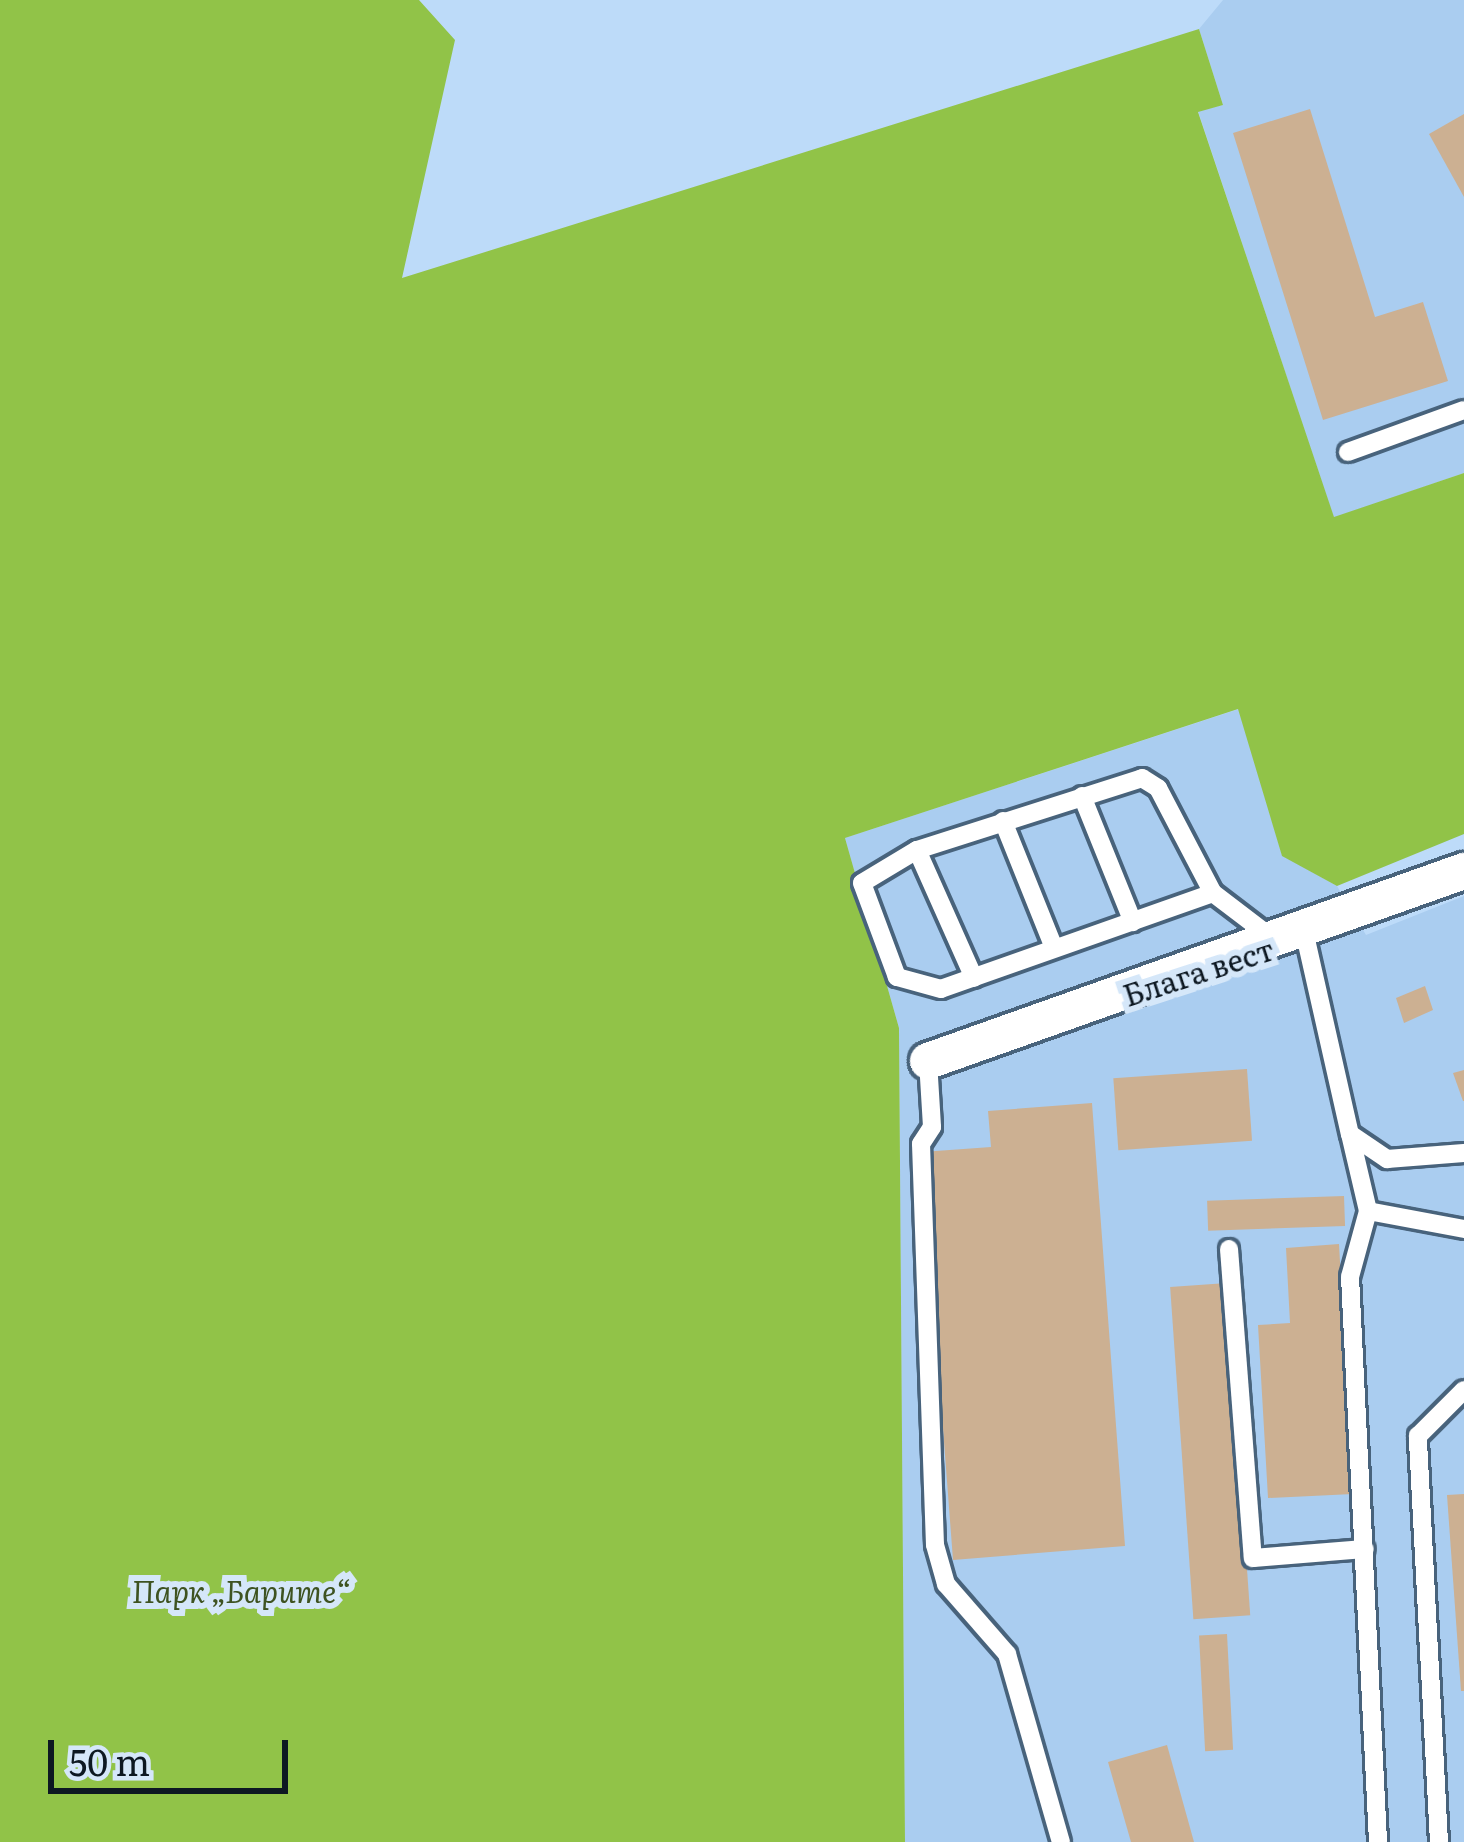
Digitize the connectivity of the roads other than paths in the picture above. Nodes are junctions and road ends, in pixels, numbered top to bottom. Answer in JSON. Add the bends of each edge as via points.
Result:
{"nodes":[{"id":1,"x":1464,"y":410,"type":"edge"},
{"id":2,"x":1348,"y":452,"type":"dead end"},
{"id":3,"x":1082,"y":796,"type":"junction"},
{"id":4,"x":1003,"y":821,"type":"junction"},
{"id":5,"x":917,"y":850,"type":"junction"},
{"id":6,"x":1464,"y":871,"type":"edge"},
{"id":7,"x":1214,"y":893,"type":"junction"},
{"id":8,"x":1132,"y":922,"type":"junction"},
{"id":9,"x":1292,"y":940,"type":"junction"},
{"id":10,"x":1054,"y":948,"type":"junction"},
{"id":11,"x":974,"y":978,"type":"junction"},
{"id":12,"x":928,"y":1061,"type":"joint"},
{"id":13,"x":1350,"y":1134,"type":"junction"},
{"id":14,"x":1464,"y":1154,"type":"edge"},
{"id":15,"x":1368,"y":1211,"type":"junction"},
{"id":16,"x":1464,"y":1228,"type":"edge"},
{"id":17,"x":1229,"y":1249,"type":"dead end"},
{"id":18,"x":1464,"y":1390,"type":"edge"},
{"id":19,"x":1365,"y":1549,"type":"junction"},
{"id":20,"x":1061,"y":1842,"type":"edge"},
{"id":21,"x":1378,"y":1842,"type":"edge"},
{"id":22,"x":1439,"y":1842,"type":"edge"}],
"edges":[{"from":1,"to":2,"type":"lane"},
{"from":3,"to":4,"type":"lane"},
{"from":3,"to":7,"type":"lane","via":[[1142,778],[1158,788]]},
{"from":3,"to":8,"type":"lane"},
{"from":4,"to":5,"type":"lane"},
{"from":4,"to":10,"type":"lane"},
{"from":5,"to":11,"type":"lane"},
{"from":5,"to":11,"type":"lane","via":[[862,883],[897,977],[940,989]]},
{"from":6,"to":9,"type":"street","name":"Блага вест"},
{"from":7,"to":8,"type":"lane"},
{"from":7,"to":9,"type":"lane"},
{"from":8,"to":10,"type":"lane"},
{"from":9,"to":12,"type":"street","name":"Блага вест"},
{"from":9,"to":13,"type":"lane"},
{"from":10,"to":11,"type":"lane"},
{"from":12,"to":20,"type":"lane","via":[[932,1127],[921,1144],[935,1545],[946,1584],[1007,1654]]},
{"from":13,"to":14,"type":"lane","via":[[1387,1159]]},
{"from":13,"to":15,"type":"lane"},
{"from":15,"to":16,"type":"lane"},
{"from":15,"to":19,"type":"lane","via":[[1350,1277]]},
{"from":17,"to":19,"type":"lane","via":[[1253,1558]]},
{"from":18,"to":22,"type":"lane","via":[[1418,1436]]},
{"from":19,"to":21,"type":"lane"}]}
